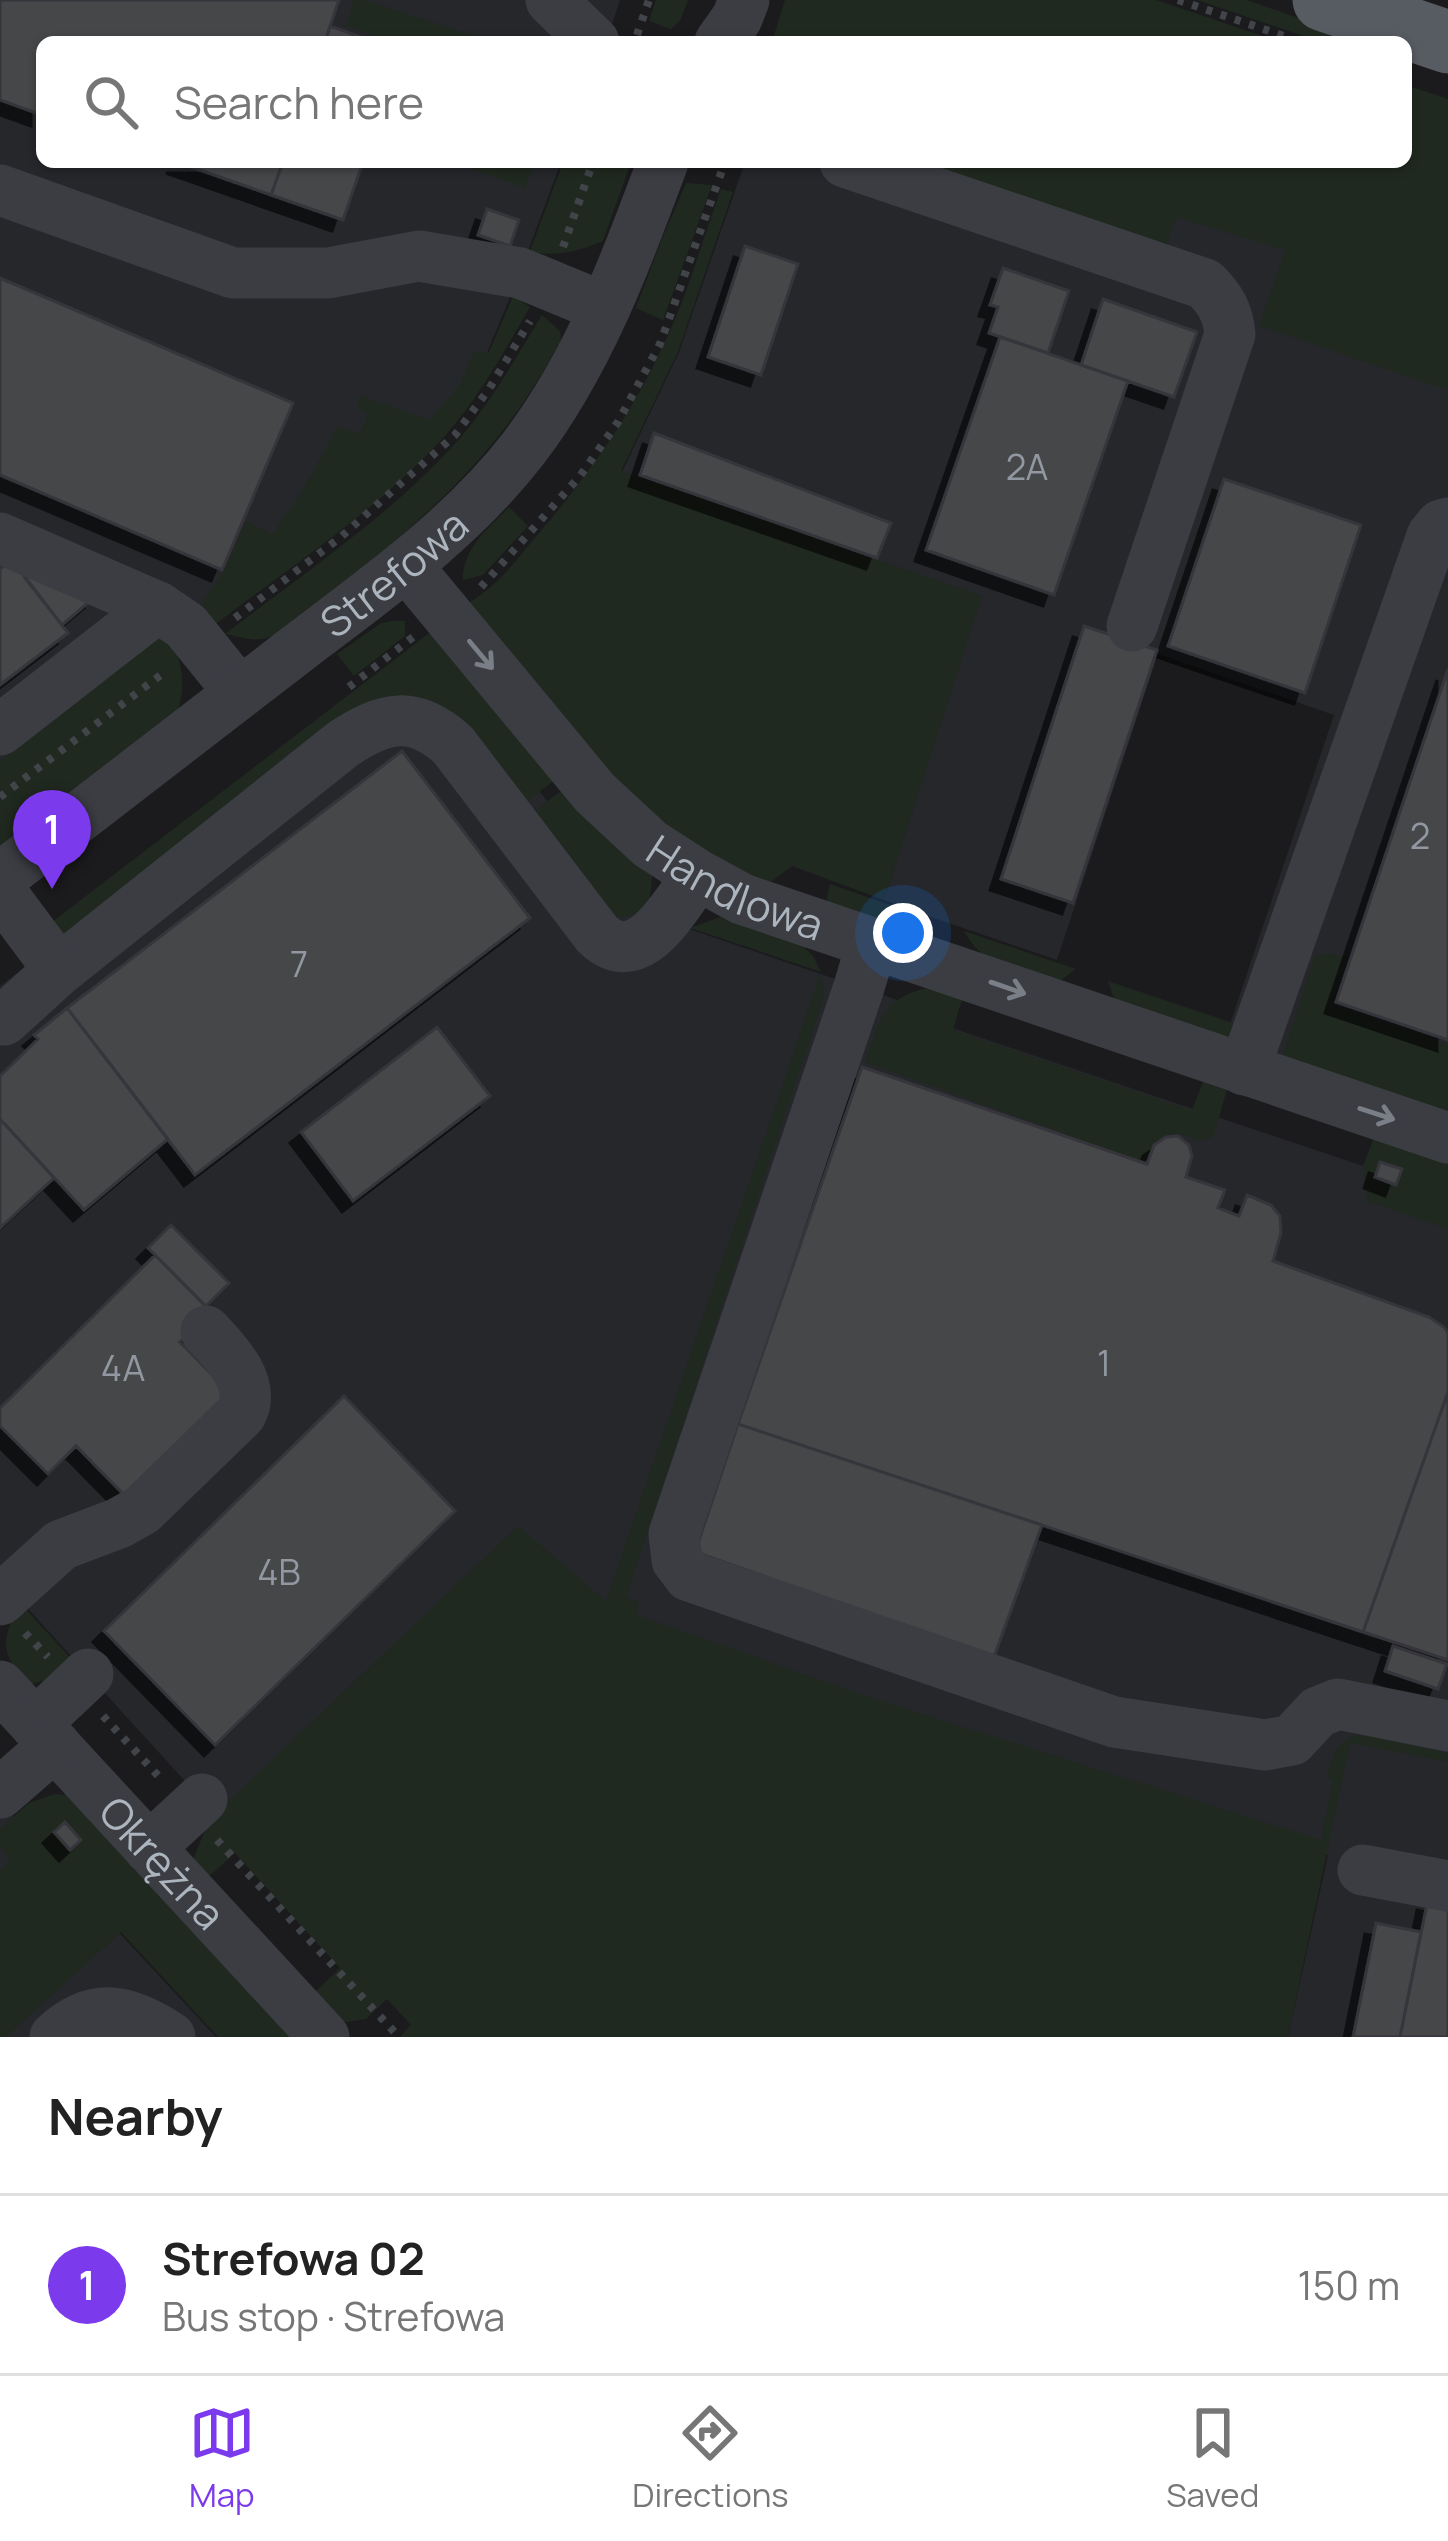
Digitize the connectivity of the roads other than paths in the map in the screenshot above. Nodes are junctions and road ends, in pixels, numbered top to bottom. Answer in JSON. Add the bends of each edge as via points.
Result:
{"nodes":[{"id":1,"x":551,"y":0,"type":"edge"},
{"id":2,"x":700,"y":0,"type":"edge"},
{"id":3,"x":744,"y":0,"type":"edge"},
{"id":4,"x":1324,"y":0,"type":"edge"},
{"id":5,"x":587,"y":36,"type":"edge"},
{"id":6,"x":697,"y":36,"type":"edge"},
{"id":7,"x":724,"y":36,"type":"edge"},
{"id":8,"x":1448,"y":42,"type":"edge"},
{"id":9,"x":661,"y":168,"type":"edge"},
{"id":10,"x":863,"y":168,"type":"edge"},
{"id":11,"x":0,"y":190,"type":"edge"},
{"id":12,"x":605,"y":308,"type":"junction"},
{"id":13,"x":1448,"y":524,"type":"edge"},
{"id":14,"x":0,"y":538,"type":"edge"},
{"id":15,"x":406,"y":565,"type":"junction"},
{"id":16,"x":158,"y":607,"type":"junction"},
{"id":17,"x":1132,"y":626,"type":"dead end"},
{"id":18,"x":240,"y":693,"type":"junction"},
{"id":19,"x":0,"y":730,"type":"edge"},
{"id":20,"x":698,"y":875,"type":"junction"},
{"id":21,"x":0,"y":878,"type":"edge"},
{"id":22,"x":0,"y":891,"type":"edge"},
{"id":23,"x":906,"y":939,"type":"junction"},
{"id":24,"x":59,"y":970,"type":"junction"},
{"id":25,"x":4,"y":1020,"type":"dead end"},
{"id":26,"x":1244,"y":1070,"type":"junction"},
{"id":27,"x":1448,"y":1138,"type":"edge"},
{"id":28,"x":206,"y":1331,"type":"dead end"},
{"id":29,"x":0,"y":1600,"type":"edge"},
{"id":30,"x":88,"y":1674,"type":"dead end"},
{"id":31,"x":0,"y":1686,"type":"edge"},
{"id":32,"x":1448,"y":1726,"type":"edge"},
{"id":33,"x":45,"y":1735,"type":"junction"},
{"id":34,"x":0,"y":1793,"type":"edge"},
{"id":35,"x":202,"y":1799,"type":"dead end"},
{"id":36,"x":149,"y":1848,"type":"junction"},
{"id":37,"x":1364,"y":1870,"type":"dead end"},
{"id":38,"x":1448,"y":1886,"type":"edge"},
{"id":39,"x":55,"y":2037,"type":"edge"},
{"id":40,"x":170,"y":2037,"type":"edge"},
{"id":41,"x":324,"y":2037,"type":"edge"}],
"edges":[{"from":1,"to":5,"type":"street"},
{"from":2,"to":6,"type":"street"},
{"from":3,"to":7,"type":"street"},
{"from":4,"to":8,"type":"main road"},
{"from":9,"to":12,"type":"street","name":"Strefowa"},
{"from":10,"to":17,"type":"street","via":[[1205,284],[1218,297],[1230,334]]},
{"from":11,"to":12,"type":"street","via":[[233,273],[328,274],[419,256],[520,273]]},
{"from":12,"to":15,"type":"street","name":"Strefowa","via":[[521,450]]},
{"from":13,"to":26,"type":"street","via":[[1432,536]]},
{"from":14,"to":16,"type":"street"},
{"from":15,"to":18,"type":"street","name":"Strefowa"},
{"from":15,"to":20,"type":"street","name":"Handlowa","one_way":true,"via":[[595,793]]},
{"from":16,"to":18,"type":"street","via":[[186,626]]},
{"from":16,"to":19,"type":"street"},
{"from":18,"to":21,"type":"street","name":"Strefowa"},
{"from":20,"to":23,"type":"street","name":"Handlowa","via":[[742,899]]},
{"from":20,"to":24,"type":"street","via":[[650,937],[622,949],[608,945],[453,745],[434,728],[392,721],[343,744]]},
{"from":22,"to":24,"type":"street"},
{"from":23,"to":26,"type":"street","name":"Handlowa","one_way":true},
{"from":23,"to":32,"type":"street","via":[[852,1009],[674,1534],[688,1576],[1114,1722],[1265,1745],[1292,1740],[1318,1712],[1338,1704]]},
{"from":24,"to":25,"type":"street"},
{"from":26,"to":27,"type":"street","name":"Handlowa","one_way":true},
{"from":28,"to":29,"type":"street","via":[[234,1360],[247,1398],[241,1414],[142,1510],[61,1545]]},
{"from":30,"to":33,"type":"street"},
{"from":31,"to":33,"type":"street","name":"Okrężna"},
{"from":33,"to":34,"type":"street"},
{"from":33,"to":36,"type":"street","name":"Okrężna"},
{"from":35,"to":36,"type":"street"},
{"from":36,"to":41,"type":"street","name":"Okrężna"},
{"from":37,"to":38,"type":"street"},
{"from":39,"to":40,"type":"street","via":[[99,2012],[133,2015]]}]}
